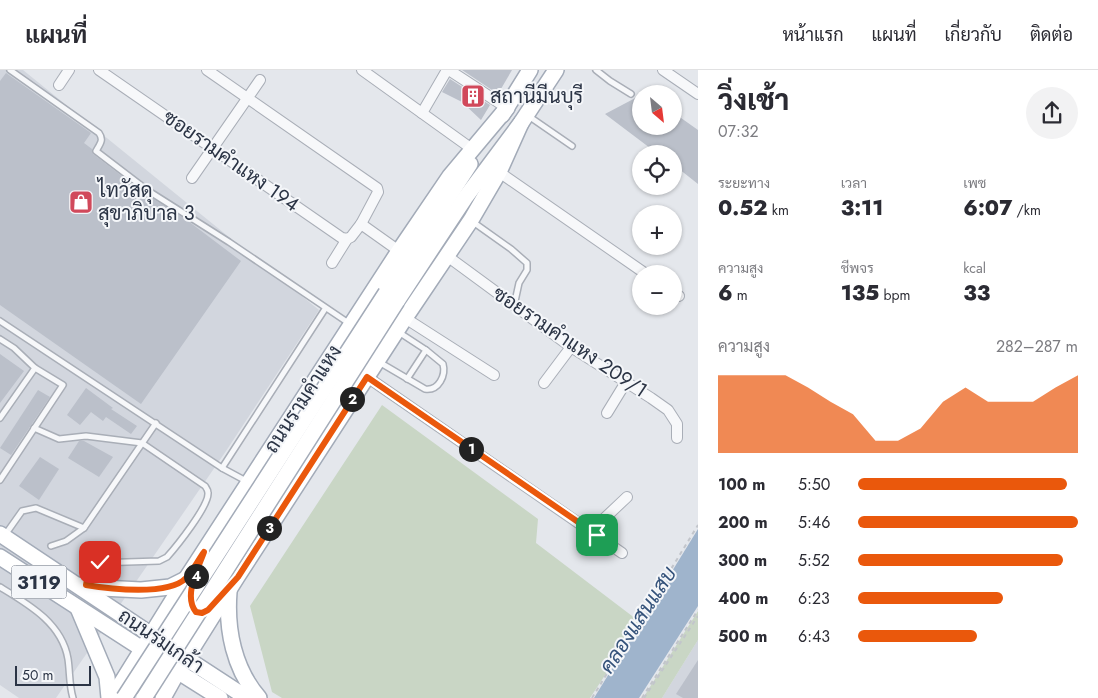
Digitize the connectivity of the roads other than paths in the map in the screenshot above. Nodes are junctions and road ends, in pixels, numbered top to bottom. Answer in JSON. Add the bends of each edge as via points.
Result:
{"nodes":[{"id":1,"x":10,"y":70,"type":"edge"},
{"id":2,"x":69,"y":70,"type":"edge"},
{"id":3,"x":99,"y":70,"type":"edge"},
{"id":4,"x":207,"y":70,"type":"edge"},
{"id":5,"x":362,"y":70,"type":"edge"},
{"id":6,"x":448,"y":70,"type":"edge"},
{"id":7,"x":530,"y":70,"type":"edge"},
{"id":8,"x":556,"y":70,"type":"edge"},
{"id":9,"x":596,"y":70,"type":"edge"},
{"id":10,"x":663,"y":70,"type":"edge"},
{"id":11,"x":260,"y":80,"type":"dead end"},
{"id":12,"x":59,"y":85,"type":"dead end"},
{"id":13,"x":631,"y":94,"type":"dead end"},
{"id":14,"x":698,"y":94,"type":"edge"},
{"id":15,"x":247,"y":98,"type":"junction"},
{"id":16,"x":506,"y":108,"type":"junction"},
{"id":17,"x":422,"y":113,"type":"junction"},
{"id":18,"x":523,"y":118,"type":"junction"},
{"id":19,"x":572,"y":146,"type":"dead end"},
{"id":20,"x":213,"y":149,"type":"junction"},
{"id":21,"x":472,"y":149,"type":"junction"},
{"id":22,"x":499,"y":172,"type":"junction"},
{"id":23,"x":192,"y":178,"type":"dead end"},
{"id":24,"x":471,"y":220,"type":"junction"},
{"id":25,"x":361,"y":224,"type":"junction"},
{"id":26,"x":347,"y":239,"type":"junction"},
{"id":27,"x":399,"y":250,"type":"junction"},
{"id":28,"x":447,"y":256,"type":"junction"},
{"id":29,"x":332,"y":263,"type":"dead end"},
{"id":30,"x":633,"y":265,"type":"edge"},
{"id":31,"x":392,"y":297,"type":"junction"},
{"id":32,"x":514,"y":306,"type":"junction"},
{"id":33,"x":325,"y":309,"type":"junction"},
{"id":34,"x":0,"y":321,"type":"edge"},
{"id":35,"x":401,"y":324,"type":"junction"},
{"id":36,"x":351,"y":325,"type":"junction"},
{"id":37,"x":0,"y":339,"type":"edge"},
{"id":38,"x":571,"y":347,"type":"junction"},
{"id":39,"x":426,"y":350,"type":"junction"},
{"id":40,"x":377,"y":361,"type":"junction"},
{"id":41,"x":35,"y":368,"type":"junction"},
{"id":42,"x":494,"y":374,"type":"dead end"},
{"id":43,"x":367,"y":377,"type":"junction"},
{"id":44,"x":407,"y":379,"type":"junction"},
{"id":45,"x":626,"y":382,"type":"junction"},
{"id":46,"x":544,"y":383,"type":"dead end"},
{"id":47,"x":607,"y":414,"type":"dead end"},
{"id":48,"x":0,"y":418,"type":"edge"},
{"id":49,"x":156,"y":423,"type":"junction"},
{"id":50,"x":34,"y":428,"type":"junction"},
{"id":51,"x":677,"y":438,"type":"dead end"},
{"id":52,"x":142,"y":443,"type":"junction"},
{"id":53,"x":0,"y":465,"type":"edge"},
{"id":54,"x":222,"y":468,"type":"junction"},
{"id":55,"x":7,"y":469,"type":"junction"},
{"id":56,"x":0,"y":480,"type":"edge"},
{"id":57,"x":248,"y":483,"type":"junction"},
{"id":58,"x":627,"y":497,"type":"dead end"},
{"id":59,"x":84,"y":528,"type":"junction"},
{"id":60,"x":591,"y":531,"type":"junction"},
{"id":61,"x":2,"y":536,"type":"edge"},
{"id":62,"x":51,"y":546,"type":"dead end"},
{"id":63,"x":204,"y":552,"type":"junction"},
{"id":64,"x":622,"y":554,"type":"dead end"},
{"id":65,"x":0,"y":557,"type":"edge"},
{"id":66,"x":238,"y":577,"type":"junction"},
{"id":67,"x":186,"y":579,"type":"junction"},
{"id":68,"x":81,"y":585,"type":"junction"},
{"id":69,"x":0,"y":587,"type":"edge"},
{"id":70,"x":229,"y":590,"type":"junction"},
{"id":71,"x":77,"y":607,"type":"junction"},
{"id":72,"x":151,"y":635,"type":"junction"},
{"id":73,"x":142,"y":649,"type":"junction"},
{"id":74,"x":187,"y":658,"type":"junction"},
{"id":75,"x":178,"y":671,"type":"junction"},
{"id":76,"x":73,"y":698,"type":"edge"},
{"id":77,"x":111,"y":698,"type":"edge"},
{"id":78,"x":124,"y":698,"type":"edge"},
{"id":79,"x":144,"y":698,"type":"edge"},
{"id":80,"x":164,"y":698,"type":"edge"},
{"id":81,"x":220,"y":698,"type":"edge"},
{"id":82,"x":247,"y":698,"type":"edge"},
{"id":83,"x":259,"y":698,"type":"edge"}],
"edges":[{"from":1,"to":33,"type":"lane","via":[[99,133],[102,141],[96,151],[147,190]]},
{"from":2,"to":12,"type":"street"},
{"from":3,"to":20,"type":"street","name":"ซอยรามคำแหง 194"},
{"from":4,"to":15,"type":"street"},
{"from":5,"to":17,"type":"street"},
{"from":6,"to":16,"type":"street"},
{"from":6,"to":17,"type":"street"},
{"from":7,"to":16,"type":"main road","name":"ถนนรามคำแหง"},
{"from":8,"to":18,"type":"main road","name":"ถนนรามคำแหง"},
{"from":9,"to":13,"type":"lane"},
{"from":10,"to":14,"type":"street"},
{"from":11,"to":15,"type":"street"},
{"from":15,"to":20,"type":"street"},
{"from":15,"to":25,"type":"street","via":[[377,188],[378,192]]},
{"from":16,"to":21,"type":"main road","name":"ถนนรามคำแหง"},
{"from":16,"to":31,"type":"main road","name":"ถนนรามคำแหง"},
{"from":17,"to":21,"type":"street"},
{"from":18,"to":19,"type":"lane"},
{"from":18,"to":22,"type":"main road","name":"ถนนรามคำแหง"},
{"from":18,"to":31,"type":"main road","name":"ถนนรามคำแหง"},
{"from":20,"to":23,"type":"street"},
{"from":20,"to":26,"type":"street","name":"ซอยรามคำแหง 194"},
{"from":21,"to":27,"type":"main road","name":"ถนนรามคำแหง"},
{"from":22,"to":24,"type":"main road","name":"ถนนรามคำแหง"},
{"from":22,"to":30,"type":"street"},
{"from":24,"to":28,"type":"main road","name":"ถนนรามคำแหง"},
{"from":24,"to":32,"type":"lane","via":[[527,263],[528,270],[519,283]]},
{"from":25,"to":26,"type":"street"},
{"from":25,"to":27,"type":"street"},
{"from":26,"to":29,"type":"street"},
{"from":27,"to":36,"type":"main road","name":"ถนนรามคำแหง"},
{"from":28,"to":32,"type":"street","name":"ซอยรามคำแหง 209/1"},
{"from":28,"to":35,"type":"main road","name":"ถนนรามคำแหง"},
{"from":31,"to":78,"type":"main road","name":"ถนนรามคำแหง","bridge":true},
{"from":31,"to":79,"type":"main road","name":"ถนนรามคำแหง","bridge":true},
{"from":32,"to":38,"type":"street","name":"ซอยรามคำแหง 209/1"},
{"from":33,"to":36,"type":"lane"},
{"from":33,"to":54,"type":"lane"},
{"from":34,"to":49,"type":"lane"},
{"from":35,"to":39,"type":"lane"},
{"from":35,"to":40,"type":"main road","name":"ถนนรามคำแหง"},
{"from":35,"to":42,"type":"street"},
{"from":36,"to":57,"type":"main road","name":"ถนนรามคำแหง"},
{"from":37,"to":41,"type":"lane"},
{"from":38,"to":45,"type":"street","name":"ซอยรามคำแหง 209/1"},
{"from":38,"to":46,"type":"street"},
{"from":39,"to":44,"type":"lane"},
{"from":39,"to":44,"type":"lane","via":[[443,364],[444,374],[437,386],[428,390]]},
{"from":40,"to":43,"type":"main road","name":"ถนนรามคำแหง"},
{"from":40,"to":44,"type":"lane"},
{"from":41,"to":48,"type":"lane"},
{"from":41,"to":50,"type":"lane","via":[[63,385]]},
{"from":43,"to":60,"type":"street"},
{"from":43,"to":66,"type":"main road","name":"ถนนรามคำแหง"},
{"from":45,"to":47,"type":"street"},
{"from":45,"to":51,"type":"street","name":"ซอยรามคำแหง 209/1","via":[[668,410],[677,424]]},
{"from":49,"to":52,"type":"lane"},
{"from":49,"to":54,"type":"lane"},
{"from":50,"to":52,"type":"lane","via":[[59,439],[86,436]]},
{"from":50,"to":55,"type":"lane"},
{"from":52,"to":59,"type":"lane"},
{"from":52,"to":68,"type":"lane","via":[[205,486],[208,496],[202,510],[167,557],[159,561],[95,564]]},
{"from":53,"to":55,"type":"lane"},
{"from":54,"to":57,"type":"lane"},
{"from":55,"to":56,"type":"lane"},
{"from":57,"to":63,"type":"main road","name":"ถนนรามคำแหง"},
{"from":58,"to":60,"type":"street"},
{"from":59,"to":61,"type":"lane","via":[[36,508],[22,511]]},
{"from":59,"to":62,"type":"lane","via":[[66,541]]},
{"from":60,"to":64,"type":"street"},
{"from":61,"to":68,"type":"main road","name":"ถนนร่มเกล้า","number":"3119"},
{"from":63,"to":66,"type":"main road","via":[[190,601],[196,612],[208,610]]},
{"from":63,"to":67,"type":"main road","name":"ถนนรามคำแหง"},
{"from":65,"to":71,"type":"main road","name":"ถนนร่มเกล้า","number":"3119"},
{"from":66,"to":70,"type":"main road","name":"ถนนรามคำแหง"},
{"from":67,"to":68,"type":"main road","via":[[170,587],[141,590]]},
{"from":67,"to":72,"type":"main road","name":"ถนนรามคำแหง"},
{"from":68,"to":72,"type":"main road","name":"ถนนร่มเกล้า","number":"3119"},
{"from":69,"to":76,"type":"lane","via":[[37,610],[58,634],[68,657]]},
{"from":70,"to":74,"type":"main road","name":"ถนนรามคำแหง"},
{"from":70,"to":83,"type":"main road","via":[[232,645],[245,679]]},
{"from":71,"to":73,"type":"main road","name":"ถนนร่มเกล้า","number":"3119"},
{"from":71,"to":77,"type":"main road","via":[[107,677]]},
{"from":72,"to":73,"type":"main road","name":"ถนนรามคำแหง"},
{"from":72,"to":74,"type":"main road","name":"ถนนร่มเกล้า","number":"3119"},
{"from":73,"to":75,"type":"main road","name":"ถนนร่มเกล้า","number":"3119"},
{"from":73,"to":77,"type":"main road","name":"ถนนรามคำแหง"},
{"from":74,"to":75,"type":"main road","name":"ถนนรามคำแหง"},
{"from":74,"to":82,"type":"main road","name":"ถนนร่มเกล้า","number":"3119"},
{"from":75,"to":80,"type":"main road","name":"ถนนรามคำแหง"},
{"from":75,"to":81,"type":"main road","name":"ถนนร่มเกล้า","number":"3119"}]}
